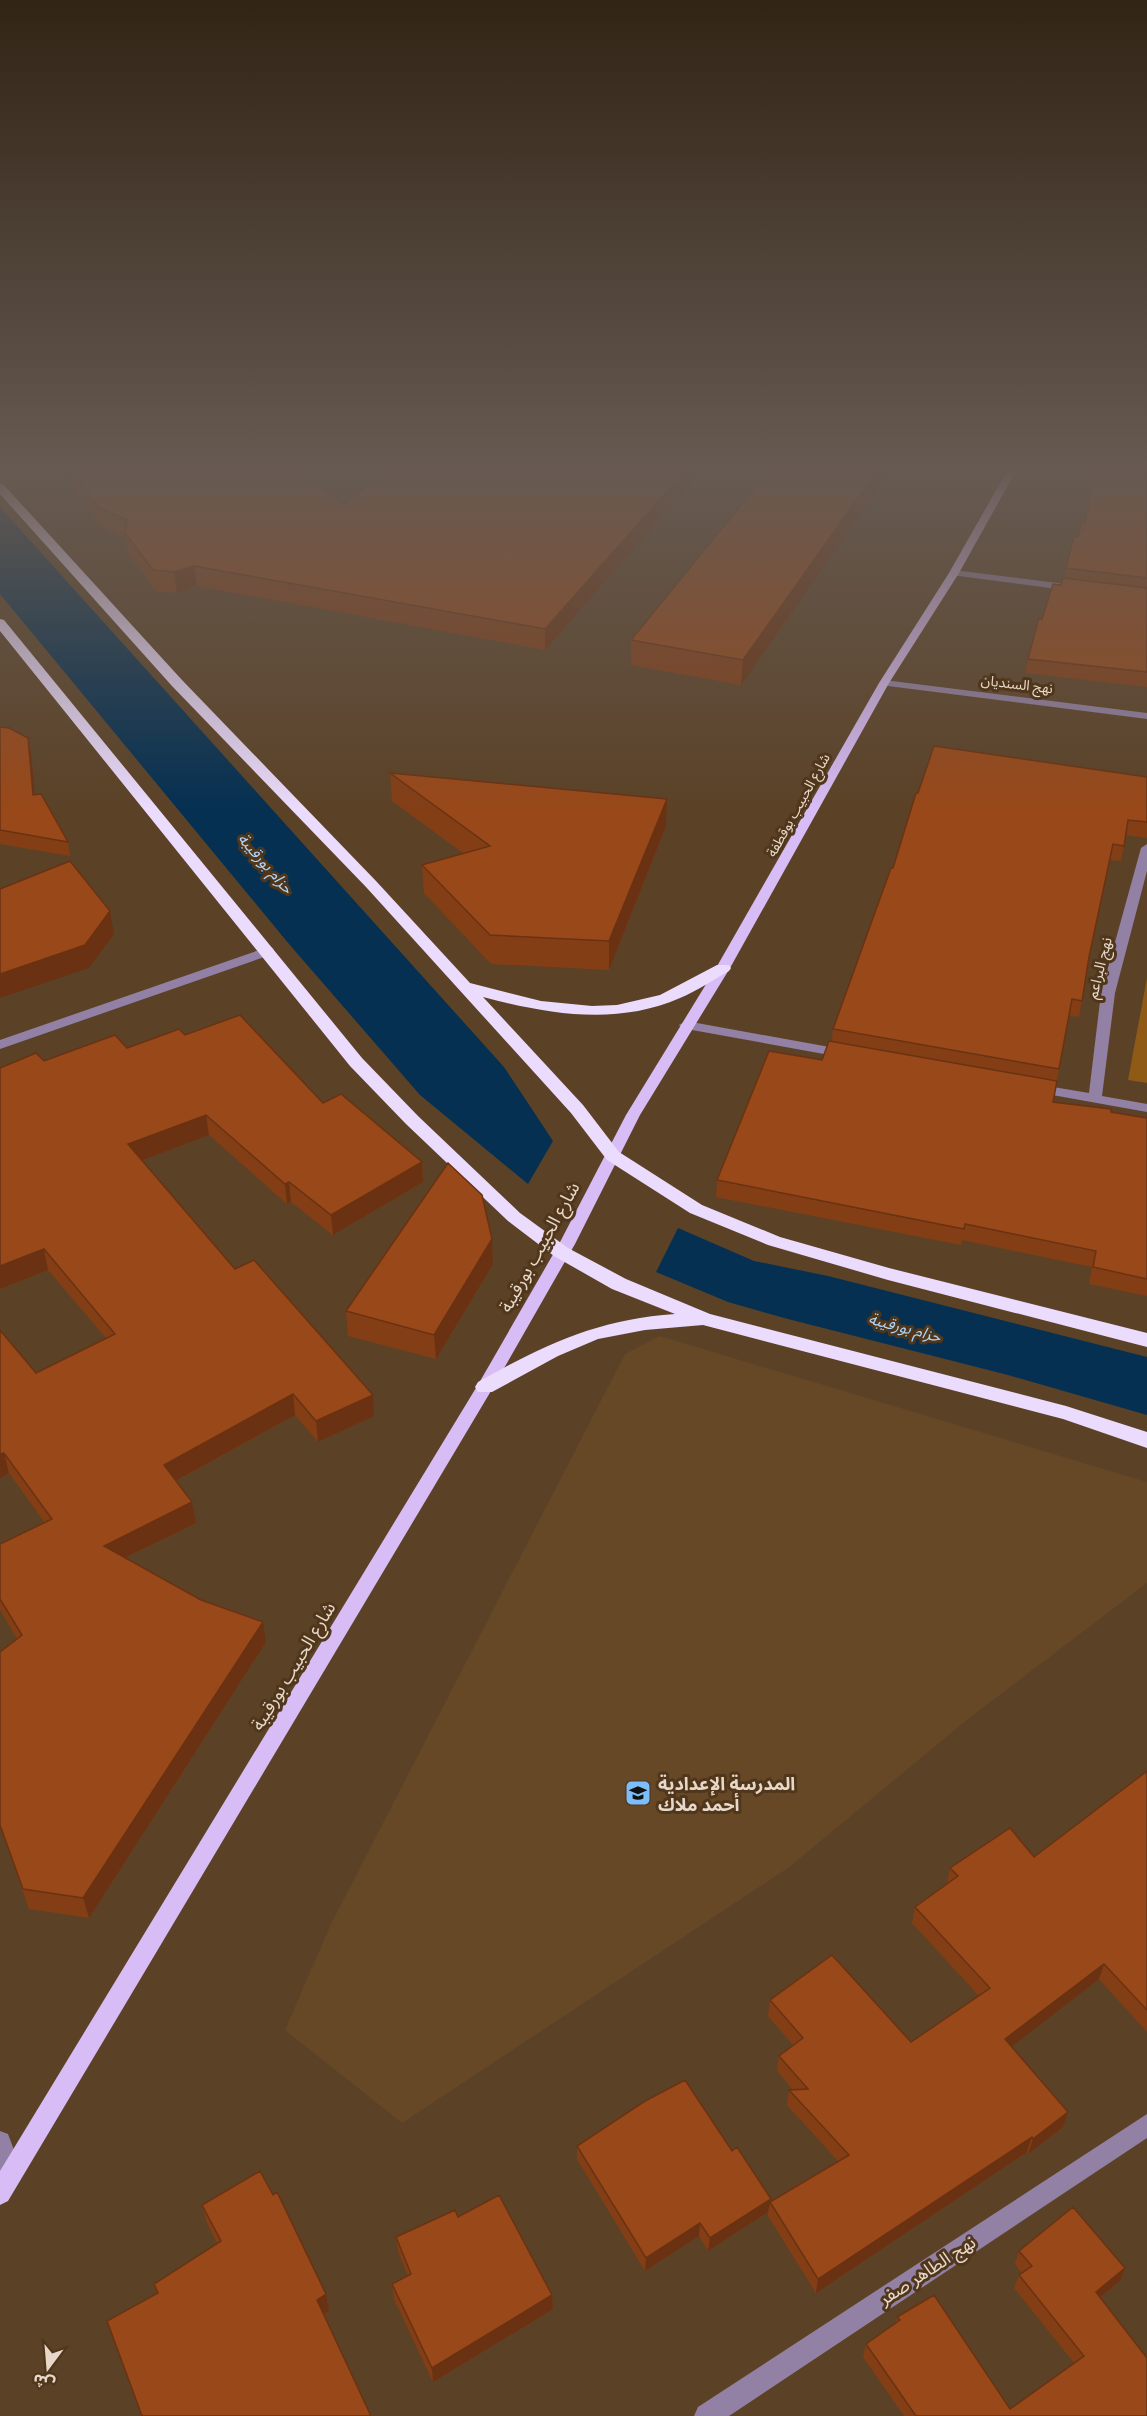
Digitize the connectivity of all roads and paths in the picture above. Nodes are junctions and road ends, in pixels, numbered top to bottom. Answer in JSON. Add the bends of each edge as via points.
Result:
{"nodes":[{"id":1,"x":87,"y":584,"type":"edge"},
{"id":2,"x":947,"y":584,"type":"edge"},
{"id":3,"x":1044,"y":584,"type":"edge"},
{"id":4,"x":1079,"y":588,"type":"edge"},
{"id":5,"x":0,"y":623,"type":"edge"},
{"id":6,"x":884,"y":683,"type":"junction"},
{"id":7,"x":1147,"y":716,"type":"edge"},
{"id":8,"x":1147,"y":848,"type":"edge"},
{"id":9,"x":1145,"y":867,"type":"edge"},
{"id":10,"x":268,"y":951,"type":"junction"},
{"id":11,"x":723,"y":968,"type":"junction"},
{"id":12,"x":465,"y":987,"type":"junction"},
{"id":13,"x":686,"y":1025,"type":"junction"},
{"id":14,"x":0,"y":1045,"type":"edge"},
{"id":15,"x":861,"y":1057,"type":"edge"},
{"id":16,"x":1025,"y":1086,"type":"edge"},
{"id":17,"x":1095,"y":1099,"type":"junction"},
{"id":18,"x":1147,"y":1108,"type":"edge"},
{"id":19,"x":614,"y":1156,"type":"junction"},
{"id":20,"x":561,"y":1252,"type":"junction"},
{"id":21,"x":705,"y":1319,"type":"junction"},
{"id":22,"x":1147,"y":1340,"type":"edge"},
{"id":23,"x":485,"y":1387,"type":"junction"},
{"id":24,"x":1147,"y":1440,"type":"edge"},
{"id":25,"x":1147,"y":2125,"type":"edge"},
{"id":26,"x":0,"y":2142,"type":"edge"},
{"id":27,"x":6,"y":2183,"type":"edge"},
{"id":28,"x":706,"y":2416,"type":"edge"}],
"edges":[{"from":1,"to":12,"type":"highway"},
{"from":2,"to":6,"type":"main road","name":"شارع الحبيب بوقطفة"},
{"from":3,"to":4,"type":"street"},
{"from":5,"to":10,"type":"highway"},
{"from":6,"to":7,"type":"street","name":"نهج السنديان"},
{"from":6,"to":11,"type":"main road","name":"شارع الحبيب بوقطفة"},
{"from":8,"to":9,"type":"street","name":"نهج البراعم"},
{"from":9,"to":17,"type":"street","name":"نهج البراعم","via":[[1108,993]]},
{"from":10,"to":14,"type":"street"},
{"from":10,"to":20,"type":"highway","via":[[356,1062],[412,1120],[514,1217]]},
{"from":11,"to":12,"type":"highway","via":[[664,999],[616,1009],[523,1004]]},
{"from":11,"to":13,"type":"main road","name":"شارع الحبيب بوقطفة"},
{"from":12,"to":19,"type":"highway","via":[[577,1108]]},
{"from":13,"to":15,"type":"street"},
{"from":13,"to":19,"type":"main road","name":"شارع الحبيب بوقطفة","via":[[633,1115]]},
{"from":16,"to":17,"type":"street"},
{"from":17,"to":18,"type":"street"},
{"from":19,"to":20,"type":"main road","name":"شارع الحبيب بورقيبة"},
{"from":19,"to":22,"type":"highway","via":[[696,1209],[774,1241]]},
{"from":20,"to":21,"type":"highway","via":[[619,1284]]},
{"from":20,"to":23,"type":"main road","name":"شارع الحبيب بورقيبة"},
{"from":21,"to":23,"type":"highway","via":[[647,1322],[591,1335]]},
{"from":21,"to":24,"type":"highway","via":[[1066,1413]]},
{"from":23,"to":27,"type":"main road","name":"شارع الحبيب بورقيبة"},
{"from":25,"to":28,"type":"street","name":"نهج الطاهر صفر"},
{"from":26,"to":27,"type":"street"}]}
